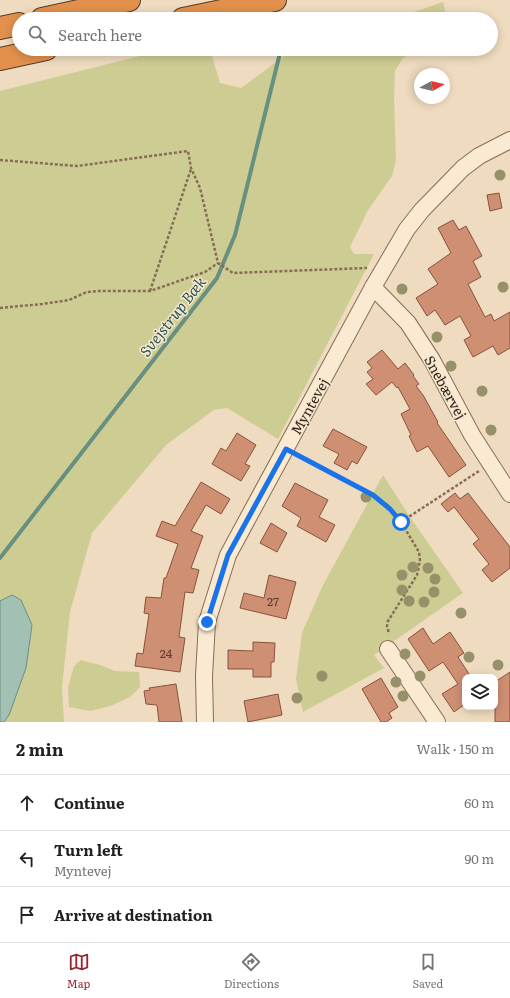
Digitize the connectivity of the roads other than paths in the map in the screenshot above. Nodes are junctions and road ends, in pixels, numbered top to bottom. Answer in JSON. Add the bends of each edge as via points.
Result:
{"nodes":[{"id":1,"x":129,"y":0,"type":"edge"},
{"id":2,"x":276,"y":0,"type":"edge"},
{"id":3,"x":74,"y":12,"type":"edge"},
{"id":4,"x":217,"y":12,"type":"edge"},
{"id":5,"x":12,"y":25,"type":"edge"},
{"id":6,"x":0,"y":28,"type":"edge"},
{"id":7,"x":14,"y":56,"type":"edge"},
{"id":8,"x":0,"y":59,"type":"edge"},
{"id":9,"x":510,"y":140,"type":"edge"},
{"id":10,"x":374,"y":287,"type":"junction"},
{"id":11,"x":510,"y":494,"type":"edge"},
{"id":12,"x":388,"y":649,"type":"road end"},
{"id":13,"x":205,"y":722,"type":"edge"},
{"id":14,"x":437,"y":722,"type":"edge"}],
"edges":[{"from":1,"to":3,"type":"highway"},
{"from":2,"to":4,"type":"highway"},
{"from":5,"to":6,"type":"highway"},
{"from":7,"to":8,"type":"highway"},
{"from":9,"to":10,"type":"street","name":"Myntevej","via":[[479,156],[463,168],[422,210],[407,229]]},
{"from":10,"to":11,"type":"street","name":"Snebærvej","via":[[408,323],[432,360],[472,435]]},
{"from":10,"to":13,"type":"street","name":"Myntevej","via":[[228,555],[207,622]]},
{"from":12,"to":14,"type":"street"}]}
